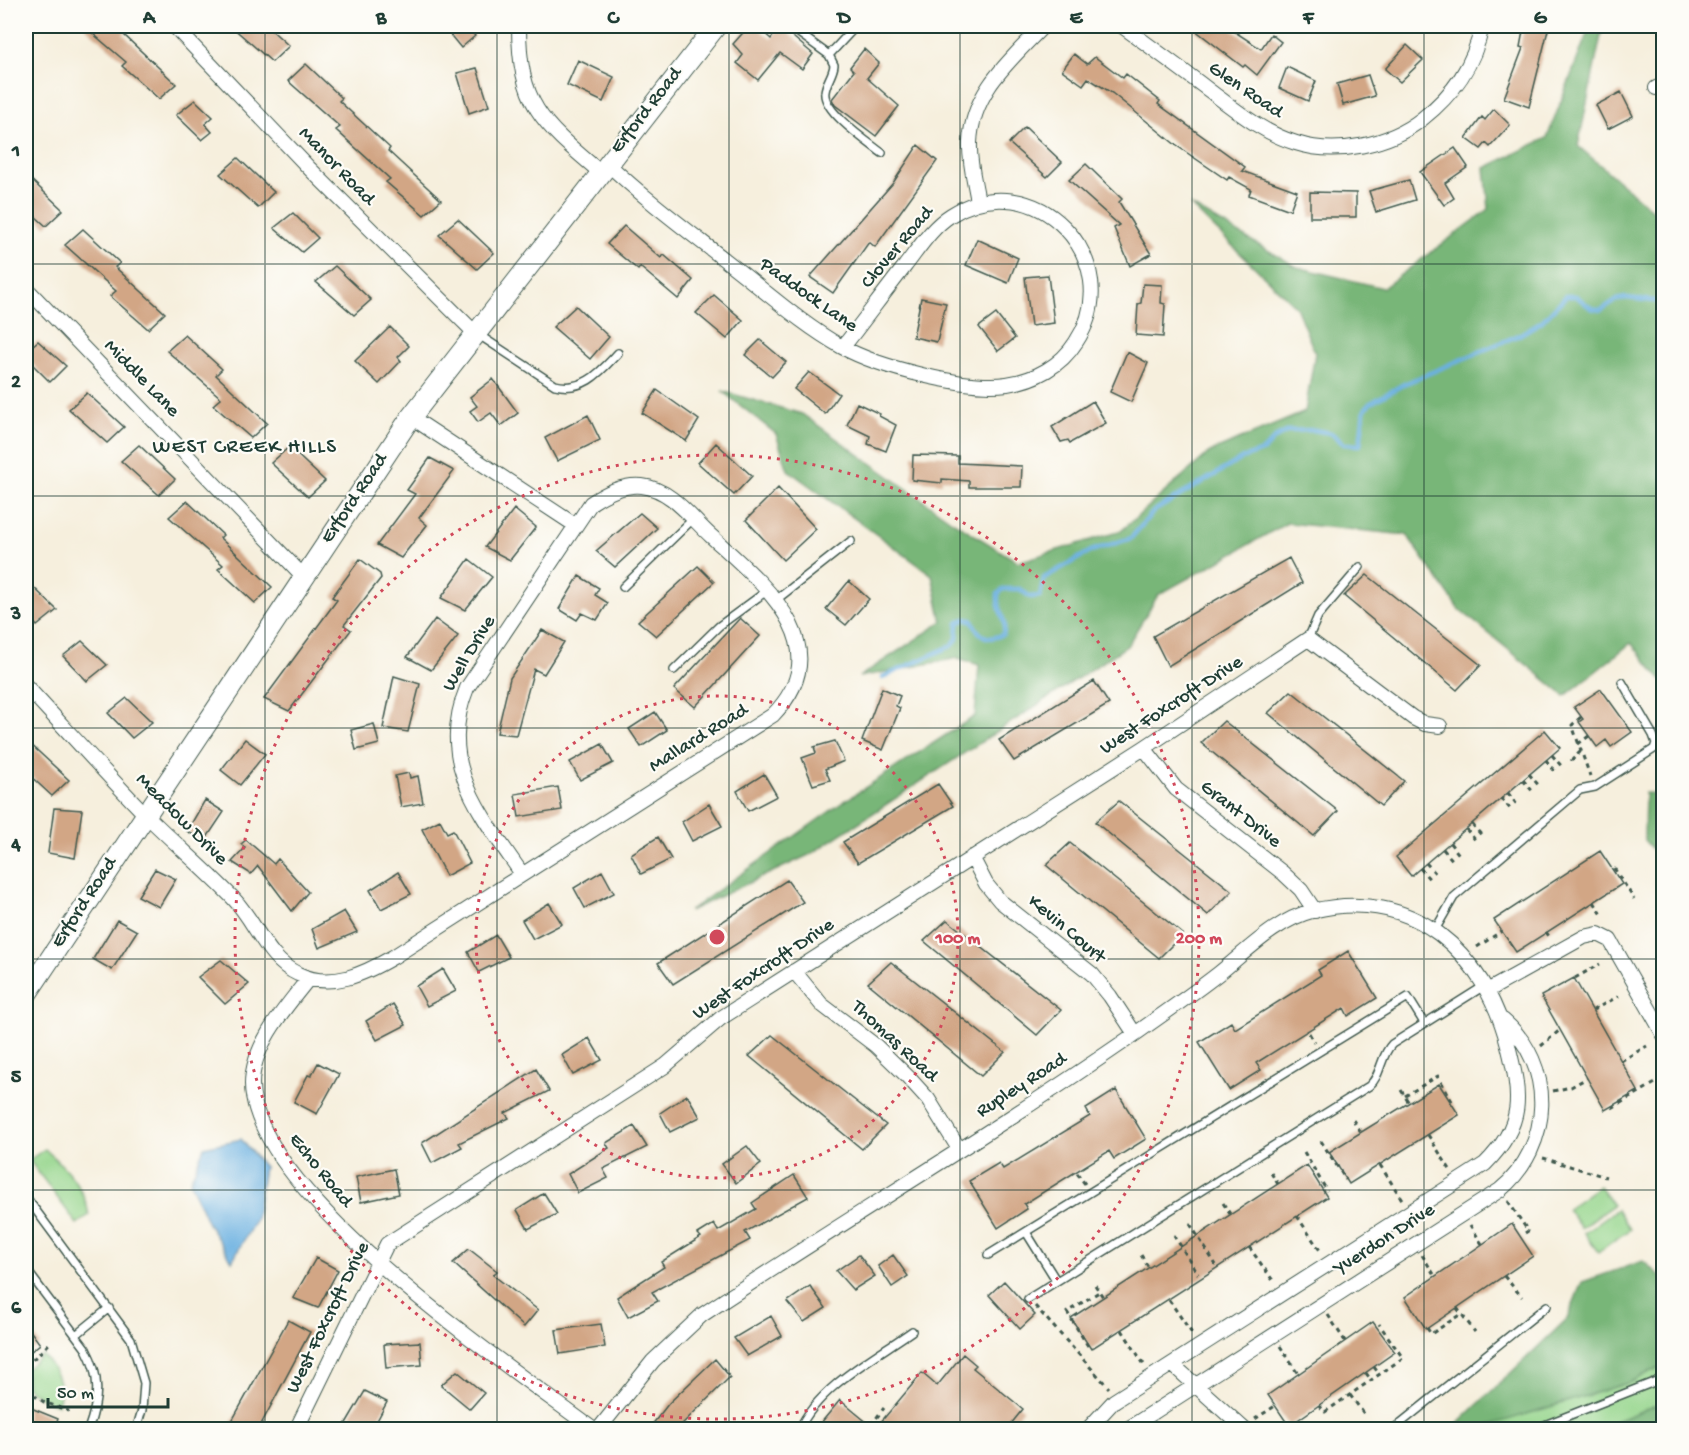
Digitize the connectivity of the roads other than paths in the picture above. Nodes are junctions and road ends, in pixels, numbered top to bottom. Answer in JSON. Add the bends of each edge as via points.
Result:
{"nodes":[{"id":1,"x":174,"y":26,"type":"edge"},
{"id":2,"x":519,"y":26,"type":"edge"},
{"id":3,"x":716,"y":26,"type":"edge"},
{"id":4,"x":789,"y":26,"type":"edge"},
{"id":5,"x":856,"y":26,"type":"edge"},
{"id":6,"x":1043,"y":26,"type":"edge"},
{"id":7,"x":1122,"y":26,"type":"edge"},
{"id":8,"x":1482,"y":26,"type":"edge"},
{"id":9,"x":829,"y":55,"type":"junction"},
{"id":10,"x":882,"y":153,"type":"dead end"},
{"id":11,"x":603,"y":167,"type":"junction"},
{"id":12,"x":978,"y":202,"type":"junction"},
{"id":13,"x":26,"y":288,"type":"edge"},
{"id":14,"x":474,"y":332,"type":"junction"},
{"id":15,"x":843,"y":347,"type":"junction"},
{"id":16,"x":618,"y":352,"type":"dead end"},
{"id":17,"x":411,"y":417,"type":"junction"},
{"id":18,"x":693,"y":519,"type":"junction"},
{"id":19,"x":575,"y":525,"type":"junction"},
{"id":20,"x":850,"y":541,"type":"dead end"},
{"id":21,"x":1360,"y":567,"type":"dead end"},
{"id":22,"x":303,"y":576,"type":"junction"},
{"id":23,"x":623,"y":587,"type":"dead end"},
{"id":24,"x":772,"y":595,"type":"junction"},
{"id":25,"x":1308,"y":639,"type":"junction"},
{"id":26,"x":674,"y":670,"type":"dead end"},
{"id":27,"x":1622,"y":682,"type":"dead end"},
{"id":28,"x":26,"y":686,"type":"edge"},
{"id":29,"x":1440,"y":726,"type":"dead end"},
{"id":30,"x":1144,"y":748,"type":"junction"},
{"id":31,"x":145,"y":814,"type":"junction"},
{"id":32,"x":972,"y":857,"type":"junction"},
{"id":33,"x":522,"y":874,"type":"junction"},
{"id":34,"x":1314,"y":911,"type":"junction"},
{"id":35,"x":1435,"y":930,"type":"junction"},
{"id":36,"x":794,"y":971,"type":"junction"},
{"id":37,"x":309,"y":978,"type":"junction"},
{"id":38,"x":1486,"y":989,"type":"junction"},
{"id":39,"x":26,"y":996,"type":"edge"},
{"id":40,"x":1501,"y":1019,"type":"junction"},
{"id":41,"x":1424,"y":1023,"type":"junction"},
{"id":42,"x":1135,"y":1034,"type":"junction"},
{"id":43,"x":1664,"y":1035,"type":"edge"},
{"id":44,"x":958,"y":1149,"type":"junction"},
{"id":45,"x":26,"y":1197,"type":"edge"},
{"id":46,"x":1026,"y":1232,"type":"junction"},
{"id":47,"x":988,"y":1255,"type":"dead end"},
{"id":48,"x":378,"y":1262,"type":"junction"},
{"id":49,"x":26,"y":1269,"type":"edge"},
{"id":50,"x":1056,"y":1280,"type":"junction"},
{"id":51,"x":1028,"y":1299,"type":"road end"},
{"id":52,"x":1547,"y":1306,"type":"dead end"},
{"id":53,"x":109,"y":1308,"type":"junction"},
{"id":54,"x":912,"y":1331,"type":"dead end"},
{"id":55,"x":76,"y":1335,"type":"junction"},
{"id":56,"x":1172,"y":1364,"type":"junction"},
{"id":57,"x":1664,"y":1378,"type":"edge"},
{"id":58,"x":1195,"y":1384,"type":"junction"},
{"id":59,"x":1250,"y":1425,"type":"edge"},
{"id":60,"x":88,"y":1430,"type":"edge"},
{"id":61,"x":136,"y":1430,"type":"edge"},
{"id":62,"x":296,"y":1430,"type":"edge"},
{"id":63,"x":596,"y":1430,"type":"edge"},
{"id":64,"x":799,"y":1430,"type":"edge"},
{"id":65,"x":1087,"y":1430,"type":"edge"},
{"id":66,"x":1126,"y":1430,"type":"edge"},
{"id":67,"x":1392,"y":1430,"type":"edge"},
{"id":68,"x":1532,"y":1430,"type":"edge"}],
"edges":[{"from":1,"to":14,"type":"street","name":"Manor Road"},
{"from":2,"to":11,"type":"street","name":"Paddock Lane","via":[[521,75],[533,106],[558,137]]},
{"from":3,"to":11,"type":"street","name":"Erford Road"},
{"from":4,"to":9,"type":"lane"},
{"from":5,"to":9,"type":"lane"},
{"from":6,"to":12,"type":"street","via":[[981,97],[970,143]]},
{"from":7,"to":8,"type":"street","name":"Glen Road","via":[[1261,128],[1298,144],[1332,147],[1386,139],[1435,108],[1464,75]]},
{"from":9,"to":10,"type":"lane","via":[[834,73],[825,92],[826,100],[833,112]]},
{"from":11,"to":14,"type":"street","name":"Erford Road"},
{"from":11,"to":15,"type":"street","name":"Paddock Lane","via":[[812,328]]},
{"from":12,"to":15,"type":"street","name":"Clover Road","via":[[938,225]]},
{"from":12,"to":15,"type":"street","name":"Paddock Lane","via":[[1009,200],[1043,210],[1067,229],[1079,245],[1090,279],[1090,301],[1084,328],[1067,354],[1025,381],[992,385],[902,369]]},
{"from":13,"to":22,"type":"street","name":"Middle Lane"},
{"from":14,"to":16,"type":"lane","via":[[555,385],[565,387],[587,382]]},
{"from":14,"to":17,"type":"street","name":"Erford Road"},
{"from":17,"to":19,"type":"street"},
{"from":17,"to":22,"type":"street","name":"Erford Road"},
{"from":18,"to":19,"type":"street","name":"Mallard Road","via":[[672,499],[654,489],[628,486],[591,503]]},
{"from":18,"to":23,"type":"lane"},
{"from":18,"to":24,"type":"street","name":"Mallard Road"},
{"from":19,"to":33,"type":"street","name":"Well Drive","via":[[467,688],[456,722],[455,743],[462,776],[486,821]]},
{"from":20,"to":24,"type":"lane"},
{"from":21,"to":25,"type":"lane","via":[[1318,616]]},
{"from":22,"to":31,"type":"street","name":"Erford Road"},
{"from":24,"to":26,"type":"lane","via":[[719,626]]},
{"from":24,"to":33,"type":"street","name":"Mallard Road","via":[[794,630],[800,653],[798,676],[782,706],[773,716]]},
{"from":25,"to":29,"type":"street","via":[[1419,722]]},
{"from":25,"to":30,"type":"street","name":"West Foxcroft Drive"},
{"from":27,"to":35,"type":"lane","via":[[1653,735],[1654,749],[1595,788],[1580,790],[1454,897]]},
{"from":28,"to":31,"type":"street","name":"Meadow Drive"},
{"from":30,"to":32,"type":"street","name":"West Foxcroft Drive"},
{"from":30,"to":34,"type":"street","name":"Grant Drive","via":[[1176,789],[1283,873],[1301,890]]},
{"from":31,"to":37,"type":"street","name":"Meadow Drive","via":[[235,900],[273,954],[287,968]]},
{"from":31,"to":39,"type":"street","name":"Erford Road"},
{"from":32,"to":36,"type":"street","name":"West Foxcroft Drive"},
{"from":32,"to":42,"type":"street","name":"Kevin Court","via":[[1000,901],[1092,974]]},
{"from":33,"to":37,"type":"street","name":"Mallard Road","via":[[377,966],[344,979]]},
{"from":34,"to":35,"type":"street","name":"Rupley Road","via":[[1376,909],[1409,917]]},
{"from":34,"to":42,"type":"street","name":"Rupley Road","via":[[1275,929]]},
{"from":35,"to":38,"type":"street","name":"Rupley Road","via":[[1464,955]]},
{"from":36,"to":44,"type":"street","name":"Thomas Road","via":[[822,1004],[908,1077],[928,1099]]},
{"from":36,"to":48,"type":"street","name":"West Foxcroft Drive","via":[[722,1018],[665,1066],[387,1244]]},
{"from":37,"to":48,"type":"street","name":"Echo Road","via":[[260,1051],[252,1085],[255,1105],[270,1140],[316,1203]]},
{"from":38,"to":40,"type":"street","name":"Yverdon Drive"},
{"from":38,"to":41,"type":"lane"},
{"from":38,"to":43,"type":"street","via":[[1584,937],[1598,934],[1610,940]]},
{"from":40,"to":56,"type":"street","name":"Yverdon Drive","via":[[1516,1077],[1518,1106],[1514,1125],[1501,1148],[1485,1164]]},
{"from":40,"to":58,"type":"street","name":"Yverdon Drive","via":[[1524,1042],[1542,1092],[1536,1141],[1513,1178]]},
{"from":41,"to":46,"type":"lane","via":[[1408,997]]},
{"from":41,"to":50,"type":"lane","via":[[1388,1048],[1376,1078],[1368,1086],[1083,1267]]},
{"from":42,"to":44,"type":"street","name":"Rupley Road"},
{"from":44,"to":63,"type":"street","name":"Rupley Road","via":[[702,1316],[653,1361]]},
{"from":45,"to":53,"type":"lane"},
{"from":46,"to":47,"type":"lane"},
{"from":46,"to":50,"type":"lane"},
{"from":48,"to":62,"type":"street","name":"West Foxcroft Drive"},
{"from":48,"to":63,"type":"street","name":"Echo Road"},
{"from":49,"to":55,"type":"lane"},
{"from":50,"to":51,"type":"lane"},
{"from":52,"to":67,"type":"lane"},
{"from":53,"to":55,"type":"lane"},
{"from":53,"to":61,"type":"lane","via":[[131,1339],[140,1361],[144,1383]]},
{"from":54,"to":64,"type":"lane","via":[[825,1396],[812,1408]]},
{"from":55,"to":60,"type":"lane","via":[[93,1363],[98,1382]]},
{"from":56,"to":58,"type":"street"},
{"from":56,"to":65,"type":"street","name":"Yverdon Drive","via":[[1114,1401]]},
{"from":57,"to":68,"type":"lane"},
{"from":58,"to":59,"type":"street"},
{"from":58,"to":66,"type":"street","name":"Yverdon Drive"}]}
